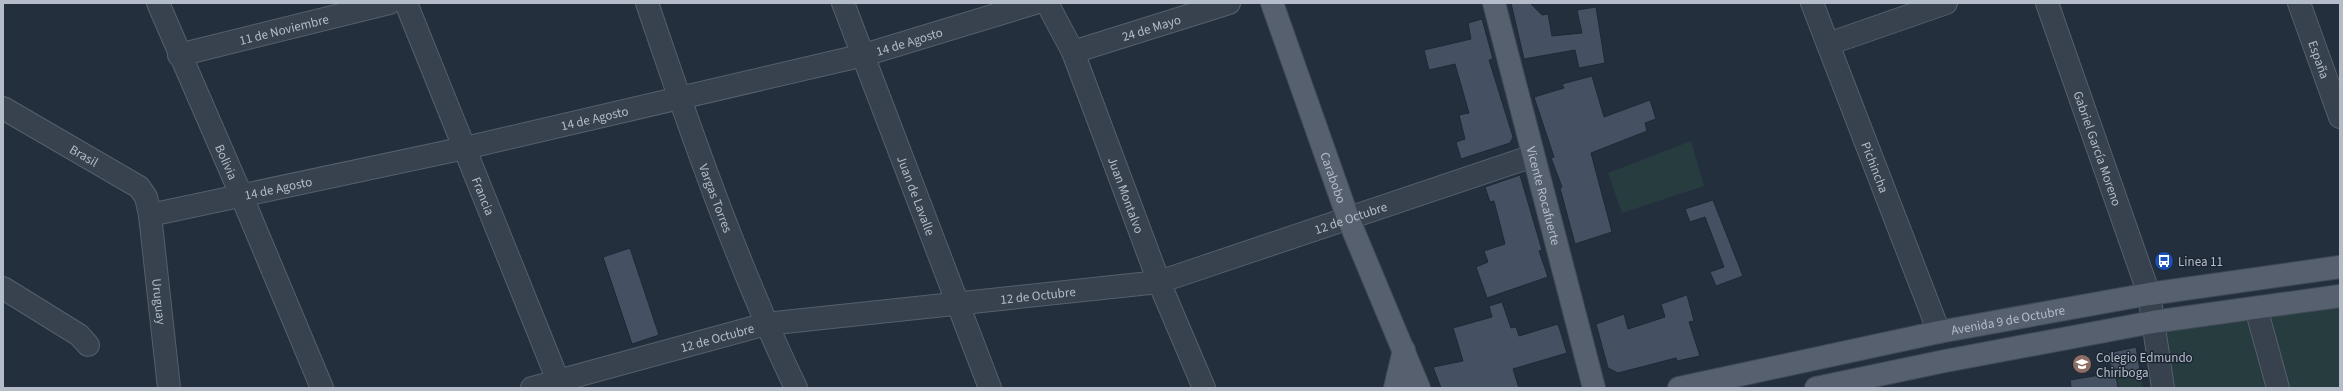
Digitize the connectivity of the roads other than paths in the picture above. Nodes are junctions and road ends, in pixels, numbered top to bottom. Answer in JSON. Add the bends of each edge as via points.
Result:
{"nodes":[{"id":1,"x":158,"y":3,"type":"edge"},
{"id":2,"x":389,"y":3,"type":"edge"},
{"id":3,"x":406,"y":3,"type":"edge"},
{"id":4,"x":647,"y":3,"type":"edge"},
{"id":5,"x":843,"y":3,"type":"edge"},
{"id":6,"x":1035,"y":3,"type":"edge"},
{"id":7,"x":1047,"y":3,"type":"edge"},
{"id":8,"x":1229,"y":3,"type":"edge"},
{"id":9,"x":1272,"y":3,"type":"edge"},
{"id":10,"x":1494,"y":3,"type":"edge"},
{"id":11,"x":1812,"y":3,"type":"edge"},
{"id":12,"x":1946,"y":3,"type":"edge"},
{"id":13,"x":2047,"y":3,"type":"edge"},
{"id":14,"x":2299,"y":3,"type":"edge"},
{"id":15,"x":1828,"y":44,"type":"junction"},
{"id":16,"x":1072,"y":52,"type":"junction"},
{"id":17,"x":179,"y":55,"type":"junction"},
{"id":18,"x":864,"y":55,"type":"junction"},
{"id":19,"x":679,"y":98,"type":"junction"},
{"id":20,"x":3,"y":108,"type":"edge"},
{"id":21,"x":2340,"y":117,"type":"edge"},
{"id":22,"x":465,"y":148,"type":"junction"},
{"id":23,"x":1533,"y":156,"type":"junction"},
{"id":24,"x":242,"y":197,"type":"junction"},
{"id":25,"x":150,"y":215,"type":"junction"},
{"id":26,"x":1348,"y":218,"type":"junction"},
{"id":27,"x":2340,"y":268,"type":"edge"},
{"id":28,"x":1159,"y":282,"type":"junction"},
{"id":29,"x":3,"y":288,"type":"edge"},
{"id":30,"x":2149,"y":294,"type":"junction"},
{"id":31,"x":2340,"y":296,"type":"edge"},
{"id":32,"x":958,"y":305,"type":"junction"},
{"id":33,"x":2256,"y":308,"type":"junction"},
{"id":34,"x":2153,"y":322,"type":"junction"},
{"id":35,"x":766,"y":324,"type":"junction"},
{"id":36,"x":1939,"y":332,"type":"junction"},
{"id":37,"x":88,"y":345,"type":"dead end"},
{"id":38,"x":1404,"y":350,"type":"junction"},
{"id":39,"x":560,"y":385,"type":"edge"},
{"id":40,"x":168,"y":388,"type":"edge"},
{"id":41,"x":322,"y":388,"type":"edge"},
{"id":42,"x":532,"y":388,"type":"edge"},
{"id":43,"x":796,"y":388,"type":"edge"},
{"id":44,"x":990,"y":388,"type":"edge"},
{"id":45,"x":1204,"y":388,"type":"edge"},
{"id":46,"x":1395,"y":388,"type":"edge"},
{"id":47,"x":1418,"y":388,"type":"edge"},
{"id":48,"x":1594,"y":388,"type":"edge"},
{"id":49,"x":1679,"y":388,"type":"edge"},
{"id":50,"x":1816,"y":388,"type":"edge"},
{"id":51,"x":2163,"y":388,"type":"edge"},
{"id":52,"x":2278,"y":388,"type":"edge"}],
"edges":[{"from":1,"to":17,"type":"street","name":"Bolivia"},
{"from":2,"to":17,"type":"street","name":"11 de Noviembre"},
{"from":3,"to":22,"type":"street","name":"Francia"},
{"from":4,"to":19,"type":"street","name":"Vargas Torres"},
{"from":5,"to":18,"type":"street","name":"Juan de Lavalle"},
{"from":6,"to":18,"type":"street","name":"14 de Agosto"},
{"from":7,"to":16,"type":"street","name":"Juan Montalvo"},
{"from":8,"to":16,"type":"street","name":"24 de Mayo"},
{"from":9,"to":26,"type":"main road","name":"Carabobo"},
{"from":10,"to":23,"type":"main road","name":"Vicente Rocafuerte"},
{"from":11,"to":15,"type":"street","name":"Pichincha"},
{"from":12,"to":15,"type":"street"},
{"from":13,"to":30,"type":"street","name":"Gabriel García Moreno"},
{"from":14,"to":21,"type":"street","name":"España"},
{"from":15,"to":36,"type":"street","name":"Pichincha"},
{"from":16,"to":28,"type":"street","name":"Juan Montalvo"},
{"from":17,"to":24,"type":"street","name":"Bolivia"},
{"from":18,"to":19,"type":"street","name":"14 de Agosto"},
{"from":18,"to":32,"type":"street","name":"Juan de Lavalle"},
{"from":19,"to":22,"type":"street","name":"14 de Agosto"},
{"from":19,"to":35,"type":"street","name":"Vargas Torres"},
{"from":20,"to":25,"type":"street","name":"Brasil","via":[[139,187],[146,197]]},
{"from":22,"to":24,"type":"street","name":"14 de Agosto"},
{"from":22,"to":39,"type":"street","name":"Francia"},
{"from":23,"to":26,"type":"street","name":"12 de Octubre"},
{"from":23,"to":48,"type":"main road","name":"Vicente Rocafuerte"},
{"from":24,"to":25,"type":"street","name":"14 de Agosto"},
{"from":24,"to":41,"type":"street","name":"Bolivia"},
{"from":25,"to":40,"type":"street","name":"Uruguay"},
{"from":26,"to":28,"type":"street","name":"12 de Octubre"},
{"from":26,"to":38,"type":"main road","name":"Carabobo"},
{"from":27,"to":30,"type":"main road","name":"Avenida 9 de Octubre"},
{"from":28,"to":32,"type":"street","name":"12 de Octubre"},
{"from":28,"to":45,"type":"street","name":"Juan Montalvo"},
{"from":29,"to":37,"type":"street","via":[[79,335]]},
{"from":30,"to":34,"type":"street","name":"Gabriel García Moreno"},
{"from":30,"to":36,"type":"main road","name":"Avenida 9 de Octubre"},
{"from":31,"to":33,"type":"main road"},
{"from":32,"to":35,"type":"street","name":"12 de Octubre"},
{"from":32,"to":44,"type":"street","name":"Juan de Lavalle"},
{"from":33,"to":34,"type":"main road"},
{"from":33,"to":52,"type":"street"},
{"from":34,"to":50,"type":"main road"},
{"from":34,"to":51,"type":"street","name":"Gabriel García Moreno"},
{"from":35,"to":39,"type":"street","name":"12 de Octubre"},
{"from":35,"to":43,"type":"street","name":"Vargas Torres"},
{"from":36,"to":49,"type":"main road","name":"Avenida 9 de Octubre"},
{"from":38,"to":46,"type":"main road"},
{"from":38,"to":47,"type":"main road","name":"Carabobo"},
{"from":39,"to":42,"type":"street","name":"12 de Octubre"}]}
